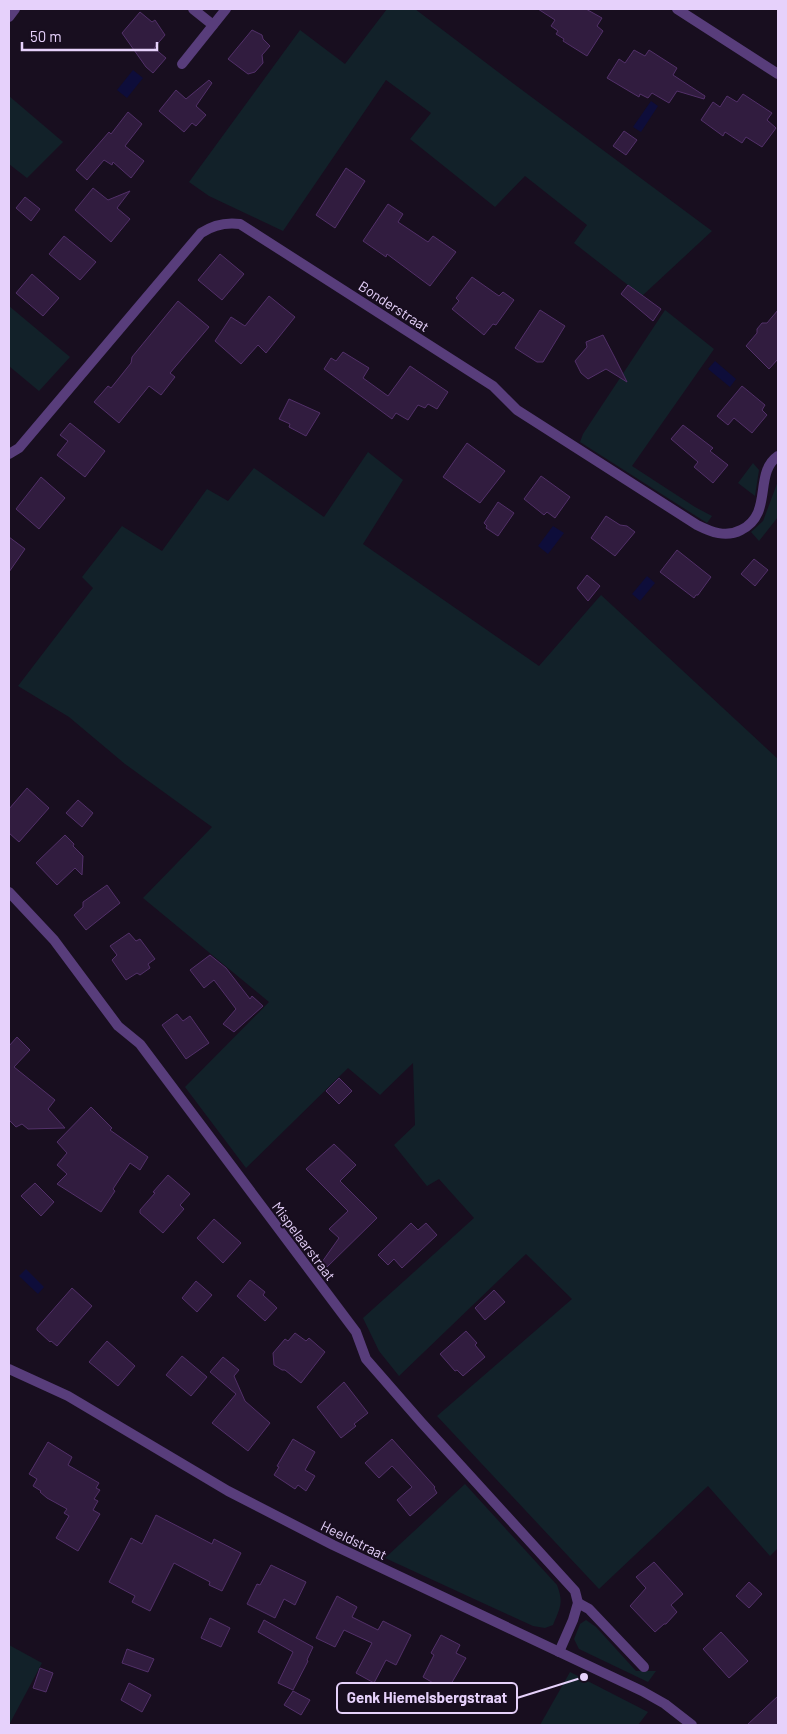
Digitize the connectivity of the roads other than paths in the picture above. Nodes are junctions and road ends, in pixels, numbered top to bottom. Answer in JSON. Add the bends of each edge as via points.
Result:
{"nodes":[{"id":1,"x":15,"y":9,"type":"edge"},
{"id":2,"x":193,"y":9,"type":"edge"},
{"id":3,"x":226,"y":9,"type":"edge"},
{"id":4,"x":677,"y":9,"type":"edge"},
{"id":5,"x":9,"y":17,"type":"edge"},
{"id":6,"x":213,"y":24,"type":"junction"},
{"id":7,"x":182,"y":64,"type":"dead end"},
{"id":8,"x":778,"y":74,"type":"edge"},
{"id":9,"x":9,"y":454,"type":"edge"},
{"id":10,"x":778,"y":456,"type":"edge"},
{"id":11,"x":9,"y":892,"type":"edge"},
{"id":12,"x":9,"y":1369,"type":"edge"},
{"id":13,"x":578,"y":1603,"type":"junction"},
{"id":14,"x":559,"y":1652,"type":"junction"},
{"id":15,"x":644,"y":1667,"type":"dead end"},
{"id":16,"x":692,"y":1725,"type":"edge"}],
"edges":[{"from":1,"to":5,"type":"street"},
{"from":2,"to":6,"type":"street"},
{"from":3,"to":6,"type":"street"},
{"from":4,"to":8,"type":"street"},
{"from":6,"to":7,"type":"street"},
{"from":9,"to":10,"type":"street","name":"Bonderstraat","via":[[19,448],[201,233],[210,226],[230,223],[240,224],[292,257],[493,386],[517,410],[712,532],[733,535],[748,527],[757,517],[766,473]]},
{"from":11,"to":13,"type":"street","name":"Mispelaarstraat","via":[[54,940],[118,1026],[140,1044],[356,1332],[366,1359],[575,1591]]},
{"from":12,"to":14,"type":"street","name":"Heeldstraat","via":[[68,1396],[228,1491],[324,1541]]},
{"from":13,"to":14,"type":"street"},
{"from":13,"to":15,"type":"street","name":"Mispelaarstraat","via":[[589,1608]]},
{"from":14,"to":16,"type":"street","name":"Heeldstraat","via":[[642,1691]]}]}
